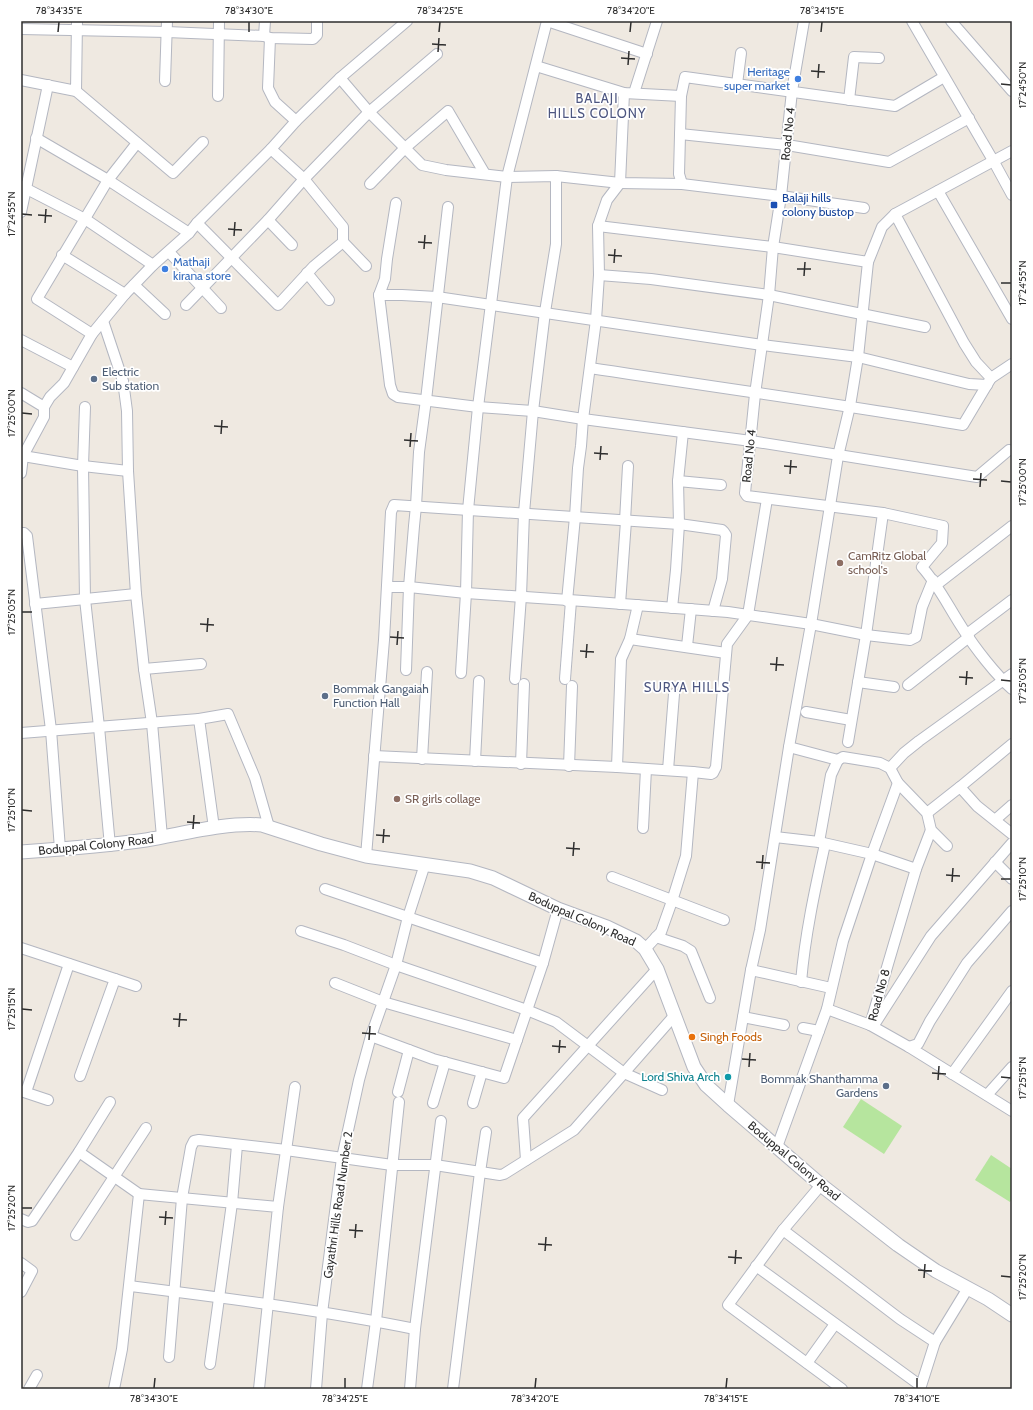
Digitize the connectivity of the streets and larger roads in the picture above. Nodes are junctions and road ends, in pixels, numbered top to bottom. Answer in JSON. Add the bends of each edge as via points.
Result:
{"nodes":[{"id":1,"x":167,"y":21,"type":"edge"},
{"id":2,"x":219,"y":21,"type":"edge"},
{"id":3,"x":265,"y":21,"type":"edge"},
{"id":4,"x":317,"y":21,"type":"edge"},
{"id":5,"x":407,"y":21,"type":"edge"},
{"id":6,"x":547,"y":21,"type":"edge"},
{"id":7,"x":657,"y":21,"type":"edge"},
{"id":8,"x":804,"y":21,"type":"edge"},
{"id":9,"x":912,"y":21,"type":"edge"},
{"id":10,"x":956,"y":23,"type":"edge"},
{"id":11,"x":77,"y":26,"type":"edge"},
{"id":12,"x":21,"y":29,"type":"edge"},
{"id":13,"x":167,"y":32,"type":"junction"},
{"id":14,"x":220,"y":34,"type":"junction"},
{"id":15,"x":267,"y":37,"type":"junction"},
{"id":16,"x":741,"y":53,"type":"dead end"},
{"id":17,"x":436,"y":54,"type":"dead end"},
{"id":18,"x":647,"y":54,"type":"junction"},
{"id":19,"x":879,"y":58,"type":"dead end"},
{"id":20,"x":536,"y":66,"type":"junction"},
{"id":21,"x":944,"y":77,"type":"junction"},
{"id":22,"x":340,"y":78,"type":"junction"},
{"id":23,"x":21,"y":80,"type":"edge"},
{"id":24,"x":165,"y":81,"type":"dead end"},
{"id":25,"x":737,"y":84,"type":"junction"},
{"id":26,"x":48,"y":85,"type":"junction"},
{"id":27,"x":76,"y":91,"type":"junction"},
{"id":28,"x":792,"y":91,"type":"junction"},
{"id":29,"x":1012,"y":91,"type":"edge"},
{"id":30,"x":629,"y":93,"type":"junction"},
{"id":31,"x":218,"y":96,"type":"dead end"},
{"id":32,"x":681,"y":96,"type":"junction"},
{"id":33,"x":849,"y":100,"type":"junction"},
{"id":34,"x":369,"y":112,"type":"junction"},
{"id":35,"x":969,"y":118,"type":"junction"},
{"id":36,"x":296,"y":121,"type":"junction"},
{"id":37,"x":680,"y":134,"type":"junction"},
{"id":38,"x":36,"y":138,"type":"junction"},
{"id":39,"x":203,"y":142,"type":"dead end"},
{"id":40,"x":137,"y":143,"type":"junction"},
{"id":41,"x":787,"y":145,"type":"junction"},
{"id":42,"x":405,"y":148,"type":"junction"},
{"id":43,"x":271,"y":149,"type":"junction"},
{"id":44,"x":1012,"y":151,"type":"edge"},
{"id":45,"x":994,"y":162,"type":"junction"},
{"id":46,"x":485,"y":174,"type":"junction"},
{"id":47,"x":556,"y":176,"type":"junction"},
{"id":48,"x":506,"y":177,"type":"junction"},
{"id":49,"x":304,"y":179,"type":"junction"},
{"id":50,"x":108,"y":180,"type":"junction"},
{"id":51,"x":620,"y":183,"type":"junction"},
{"id":52,"x":370,"y":184,"type":"dead end"},
{"id":53,"x":682,"y":184,"type":"junction"},
{"id":54,"x":23,"y":187,"type":"edge"},
{"id":55,"x":938,"y":191,"type":"junction"},
{"id":56,"x":1012,"y":195,"type":"edge"},
{"id":57,"x":782,"y":196,"type":"junction"},
{"id":58,"x":396,"y":203,"type":"dead end"},
{"id":59,"x":448,"y":207,"type":"dead end"},
{"id":60,"x":864,"y":208,"type":"dead end"},
{"id":61,"x":21,"y":212,"type":"edge"},
{"id":62,"x":895,"y":214,"type":"junction"},
{"id":63,"x":85,"y":219,"type":"junction"},
{"id":64,"x":268,"y":220,"type":"junction"},
{"id":65,"x":197,"y":223,"type":"junction"},
{"id":66,"x":598,"y":226,"type":"junction"},
{"id":67,"x":189,"y":233,"type":"junction"},
{"id":68,"x":343,"y":242,"type":"junction"},
{"id":69,"x":292,"y":245,"type":"dead end"},
{"id":70,"x":774,"y":247,"type":"junction"},
{"id":71,"x":169,"y":252,"type":"junction"},
{"id":72,"x":62,"y":256,"type":"junction"},
{"id":73,"x":232,"y":258,"type":"junction"},
{"id":74,"x":868,"y":262,"type":"junction"},
{"id":75,"x":153,"y":265,"type":"junction"},
{"id":76,"x":366,"y":266,"type":"dead end"},
{"id":77,"x":307,"y":273,"type":"junction"},
{"id":78,"x":599,"y":275,"type":"junction"},
{"id":79,"x":134,"y":284,"type":"junction"},
{"id":80,"x":202,"y":289,"type":"junction"},
{"id":81,"x":125,"y":294,"type":"junction"},
{"id":82,"x":379,"y":295,"type":"junction"},
{"id":83,"x":769,"y":295,"type":"junction"},
{"id":84,"x":437,"y":297,"type":"junction"},
{"id":85,"x":329,"y":300,"type":"dead end"},
{"id":86,"x":186,"y":305,"type":"dead end"},
{"id":87,"x":490,"y":305,"type":"junction"},
{"id":88,"x":221,"y":308,"type":"dead end"},
{"id":89,"x":545,"y":312,"type":"junction"},
{"id":90,"x":165,"y":314,"type":"dead end"},
{"id":91,"x":862,"y":314,"type":"junction"},
{"id":92,"x":1012,"y":319,"type":"edge"},
{"id":93,"x":103,"y":320,"type":"junction"},
{"id":94,"x":596,"y":320,"type":"junction"},
{"id":95,"x":925,"y":327,"type":"dead end"},
{"id":96,"x":92,"y":334,"type":"junction"},
{"id":97,"x":21,"y":340,"type":"edge"},
{"id":98,"x":762,"y":345,"type":"junction"},
{"id":99,"x":858,"y":357,"type":"junction"},
{"id":100,"x":1012,"y":364,"type":"edge"},
{"id":101,"x":73,"y":367,"type":"junction"},
{"id":102,"x":590,"y":368,"type":"junction"},
{"id":103,"x":989,"y":381,"type":"junction"},
{"id":104,"x":21,"y":393,"type":"edge"},
{"id":105,"x":755,"y":394,"type":"junction"},
{"id":106,"x":426,"y":400,"type":"junction"},
{"id":107,"x":850,"y":406,"type":"junction"},
{"id":108,"x":44,"y":407,"type":"junction"},
{"id":109,"x":86,"y":407,"type":"dead end"},
{"id":110,"x":478,"y":407,"type":"junction"},
{"id":111,"x":533,"y":411,"type":"junction"},
{"id":112,"x":583,"y":419,"type":"junction"},
{"id":113,"x":683,"y":432,"type":"junction"},
{"id":114,"x":751,"y":441,"type":"junction"},
{"id":115,"x":1009,"y":450,"type":"dead end"},
{"id":116,"x":22,"y":456,"type":"edge"},
{"id":117,"x":838,"y":456,"type":"junction"},
{"id":118,"x":83,"y":466,"type":"junction"},
{"id":119,"x":628,"y":466,"type":"dead end"},
{"id":120,"x":128,"y":471,"type":"junction"},
{"id":121,"x":21,"y":473,"type":"edge"},
{"id":122,"x":678,"y":481,"type":"junction"},
{"id":123,"x":721,"y":485,"type":"dead end"},
{"id":124,"x":767,"y":499,"type":"junction"},
{"id":125,"x":416,"y":506,"type":"junction"},
{"id":126,"x":830,"y":506,"type":"junction"},
{"id":127,"x":468,"y":510,"type":"junction"},
{"id":128,"x":883,"y":512,"type":"junction"},
{"id":129,"x":524,"y":513,"type":"junction"},
{"id":130,"x":575,"y":517,"type":"junction"},
{"id":131,"x":626,"y":521,"type":"junction"},
{"id":132,"x":679,"y":524,"type":"junction"},
{"id":133,"x":1012,"y":526,"type":"edge"},
{"id":134,"x":21,"y":533,"type":"edge"},
{"id":135,"x":935,"y":582,"type":"junction"},
{"id":136,"x":386,"y":587,"type":"junction"},
{"id":137,"x":409,"y":587,"type":"junction"},
{"id":138,"x":466,"y":593,"type":"junction"},
{"id":139,"x":136,"y":594,"type":"junction"},
{"id":140,"x":522,"y":596,"type":"junction"},
{"id":141,"x":85,"y":599,"type":"junction"},
{"id":142,"x":1012,"y":600,"type":"edge"},
{"id":143,"x":569,"y":601,"type":"junction"},
{"id":144,"x":36,"y":604,"type":"junction"},
{"id":145,"x":620,"y":604,"type":"junction"},
{"id":146,"x":638,"y":605,"type":"junction"},
{"id":147,"x":672,"y":608,"type":"junction"},
{"id":148,"x":691,"y":609,"type":"junction"},
{"id":149,"x":713,"y":611,"type":"junction"},
{"id":150,"x":748,"y":615,"type":"junction"},
{"id":151,"x":811,"y":624,"type":"junction"},
{"id":152,"x":866,"y":635,"type":"junction"},
{"id":153,"x":968,"y":636,"type":"junction"},
{"id":154,"x":630,"y":639,"type":"junction"},
{"id":155,"x":688,"y":646,"type":"junction"},
{"id":156,"x":726,"y":653,"type":"junction"},
{"id":157,"x":201,"y":664,"type":"dead end"},
{"id":158,"x":144,"y":669,"type":"junction"},
{"id":159,"x":406,"y":670,"type":"dead end"},
{"id":160,"x":427,"y":672,"type":"dead end"},
{"id":161,"x":461,"y":673,"type":"dead end"},
{"id":162,"x":1012,"y":674,"type":"edge"},
{"id":163,"x":515,"y":679,"type":"dead end"},
{"id":164,"x":564,"y":679,"type":"dead end"},
{"id":165,"x":479,"y":681,"type":"dead end"},
{"id":166,"x":1003,"y":681,"type":"junction"},
{"id":167,"x":858,"y":682,"type":"junction"},
{"id":168,"x":524,"y":684,"type":"dead end"},
{"id":169,"x":572,"y":686,"type":"dead end"},
{"id":170,"x":908,"y":686,"type":"dead end"},
{"id":171,"x":894,"y":687,"type":"dead end"},
{"id":172,"x":1012,"y":689,"type":"edge"},
{"id":173,"x":674,"y":694,"type":"dead end"},
{"id":174,"x":806,"y":712,"type":"dead end"},
{"id":175,"x":198,"y":719,"type":"junction"},
{"id":176,"x":852,"y":720,"type":"junction"},
{"id":177,"x":152,"y":722,"type":"junction"},
{"id":178,"x":99,"y":727,"type":"junction"},
{"id":179,"x":51,"y":730,"type":"junction"},
{"id":180,"x":21,"y":733,"type":"edge"},
{"id":181,"x":848,"y":742,"type":"dead end"},
{"id":182,"x":1012,"y":744,"type":"edge"},
{"id":183,"x":789,"y":747,"type":"junction"},
{"id":184,"x":374,"y":756,"type":"junction"},
{"id":185,"x":422,"y":759,"type":"junction"},
{"id":186,"x":838,"y":760,"type":"junction"},
{"id":187,"x":475,"y":761,"type":"junction"},
{"id":188,"x":521,"y":764,"type":"junction"},
{"id":189,"x":569,"y":766,"type":"junction"},
{"id":190,"x":617,"y":767,"type":"junction"},
{"id":191,"x":890,"y":768,"type":"junction"},
{"id":192,"x":646,"y":769,"type":"junction"},
{"id":193,"x":668,"y":770,"type":"junction"},
{"id":194,"x":693,"y":772,"type":"junction"},
{"id":195,"x":898,"y":784,"type":"junction"},
{"id":196,"x":960,"y":787,"type":"junction"},
{"id":197,"x":1012,"y":805,"type":"edge"},
{"id":198,"x":927,"y":813,"type":"junction"},
{"id":199,"x":995,"y":820,"type":"junction"},
{"id":200,"x":269,"y":827,"type":"junction"},
{"id":201,"x":214,"y":828,"type":"junction"},
{"id":202,"x":643,"y":828,"type":"dead end"},
{"id":203,"x":931,"y":830,"type":"junction"},
{"id":204,"x":1012,"y":834,"type":"edge"},
{"id":205,"x":162,"y":837,"type":"junction"},
{"id":206,"x":775,"y":837,"type":"junction"},
{"id":207,"x":822,"y":843,"type":"junction"},
{"id":208,"x":1012,"y":843,"type":"edge"},
{"id":209,"x":110,"y":846,"type":"junction"},
{"id":210,"x":947,"y":846,"type":"dead end"},
{"id":211,"x":60,"y":850,"type":"junction"},
{"id":212,"x":21,"y":852,"type":"edge"},
{"id":213,"x":872,"y":854,"type":"junction"},
{"id":214,"x":366,"y":856,"type":"junction"},
{"id":215,"x":994,"y":862,"type":"junction"},
{"id":216,"x":425,"y":864,"type":"junction"},
{"id":217,"x":916,"y":869,"type":"junction"},
{"id":218,"x":612,"y":877,"type":"dead end"},
{"id":219,"x":1012,"y":879,"type":"edge"},
{"id":220,"x":325,"y":889,"type":"dead end"},
{"id":221,"x":672,"y":901,"type":"junction"},
{"id":222,"x":558,"y":909,"type":"junction"},
{"id":223,"x":1012,"y":911,"type":"edge"},
{"id":224,"x":408,"y":917,"type":"junction"},
{"id":225,"x":724,"y":920,"type":"dead end"},
{"id":226,"x":300,"y":931,"type":"dead end"},
{"id":227,"x":656,"y":937,"type":"junction"},
{"id":228,"x":21,"y":948,"type":"edge"},
{"id":229,"x":645,"y":949,"type":"junction"},
{"id":230,"x":543,"y":963,"type":"junction"},
{"id":231,"x":68,"y":964,"type":"junction"},
{"id":232,"x":396,"y":965,"type":"junction"},
{"id":233,"x":657,"y":970,"type":"junction"},
{"id":234,"x":751,"y":970,"type":"junction"},
{"id":235,"x":115,"y":979,"type":"junction"},
{"id":236,"x":801,"y":982,"type":"junction"},
{"id":237,"x":335,"y":983,"type":"dead end"},
{"id":238,"x":136,"y":986,"type":"dead end"},
{"id":239,"x":831,"y":988,"type":"junction"},
{"id":240,"x":1012,"y":991,"type":"edge"},
{"id":241,"x":710,"y":998,"type":"dead end"},
{"id":242,"x":383,"y":1002,"type":"junction"},
{"id":243,"x":827,"y":1009,"type":"junction"},
{"id":244,"x":527,"y":1010,"type":"junction"},
{"id":245,"x":674,"y":1016,"type":"junction"},
{"id":246,"x":743,"y":1017,"type":"junction"},
{"id":247,"x":784,"y":1025,"type":"dead end"},
{"id":248,"x":871,"y":1026,"type":"junction"},
{"id":249,"x":803,"y":1028,"type":"dead end"},
{"id":250,"x":820,"y":1031,"type":"junction"},
{"id":251,"x":371,"y":1036,"type":"junction"},
{"id":252,"x":517,"y":1040,"type":"junction"},
{"id":253,"x":587,"y":1046,"type":"junction"},
{"id":254,"x":909,"y":1047,"type":"junction"},
{"id":255,"x":410,"y":1050,"type":"junction"},
{"id":256,"x":445,"y":1062,"type":"junction"},
{"id":257,"x":1012,"y":1067,"type":"edge"},
{"id":258,"x":482,"y":1072,"type":"junction"},
{"id":259,"x":624,"y":1073,"type":"junction"},
{"id":260,"x":952,"y":1074,"type":"junction"},
{"id":261,"x":80,"y":1076,"type":"dead end"},
{"id":262,"x":295,"y":1087,"type":"dead end"},
{"id":263,"x":662,"y":1090,"type":"dead end"},
{"id":264,"x":24,"y":1091,"type":"edge"},
{"id":265,"x":398,"y":1092,"type":"dead end"},
{"id":266,"x":987,"y":1095,"type":"junction"},
{"id":267,"x":48,"y":1100,"type":"dead end"},
{"id":268,"x":110,"y":1102,"type":"dead end"},
{"id":269,"x":399,"y":1102,"type":"dead end"},
{"id":270,"x":433,"y":1103,"type":"dead end"},
{"id":271,"x":472,"y":1103,"type":"dead end"},
{"id":272,"x":728,"y":1105,"type":"junction"},
{"id":273,"x":1012,"y":1111,"type":"edge"},
{"id":274,"x":441,"y":1121,"type":"dead end"},
{"id":275,"x":146,"y":1128,"type":"dead end"},
{"id":276,"x":486,"y":1132,"type":"dead end"},
{"id":277,"x":237,"y":1145,"type":"junction"},
{"id":278,"x":777,"y":1147,"type":"junction"},
{"id":279,"x":286,"y":1150,"type":"junction"},
{"id":280,"x":79,"y":1152,"type":"junction"},
{"id":281,"x":342,"y":1158,"type":"junction"},
{"id":282,"x":526,"y":1160,"type":"junction"},
{"id":283,"x":392,"y":1165,"type":"junction"},
{"id":284,"x":435,"y":1165,"type":"junction"},
{"id":285,"x":480,"y":1172,"type":"junction"},
{"id":286,"x":115,"y":1177,"type":"junction"},
{"id":287,"x":821,"y":1185,"type":"junction"},
{"id":288,"x":139,"y":1194,"type":"junction"},
{"id":289,"x":182,"y":1198,"type":"junction"},
{"id":290,"x":232,"y":1203,"type":"junction"},
{"id":291,"x":278,"y":1207,"type":"junction"},
{"id":292,"x":21,"y":1212,"type":"edge"},
{"id":293,"x":25,"y":1221,"type":"edge"},
{"id":294,"x":783,"y":1230,"type":"junction"},
{"id":295,"x":76,"y":1235,"type":"dead end"},
{"id":296,"x":21,"y":1263,"type":"edge"},
{"id":297,"x":756,"y":1266,"type":"junction"},
{"id":298,"x":130,"y":1286,"type":"junction"},
{"id":299,"x":968,"y":1288,"type":"junction"},
{"id":300,"x":21,"y":1292,"type":"edge"},
{"id":301,"x":174,"y":1292,"type":"junction"},
{"id":302,"x":219,"y":1297,"type":"junction"},
{"id":303,"x":268,"y":1304,"type":"junction"},
{"id":304,"x":322,"y":1313,"type":"junction"},
{"id":305,"x":1012,"y":1315,"type":"edge"},
{"id":306,"x":376,"y":1322,"type":"junction"},
{"id":307,"x":835,"y":1324,"type":"junction"},
{"id":308,"x":415,"y":1329,"type":"junction"},
{"id":309,"x":935,"y":1342,"type":"junction"},
{"id":310,"x":169,"y":1357,"type":"dead end"},
{"id":311,"x":807,"y":1363,"type":"junction"},
{"id":312,"x":210,"y":1364,"type":"dead end"},
{"id":313,"x":37,"y":1375,"type":"dead end"},
{"id":314,"x":920,"y":1388,"type":"edge"},
{"id":315,"x":29,"y":1389,"type":"edge"},
{"id":316,"x":114,"y":1389,"type":"edge"},
{"id":317,"x":259,"y":1389,"type":"edge"},
{"id":318,"x":316,"y":1389,"type":"edge"},
{"id":319,"x":367,"y":1389,"type":"edge"},
{"id":320,"x":410,"y":1389,"type":"edge"},
{"id":321,"x":453,"y":1389,"type":"edge"},
{"id":322,"x":842,"y":1389,"type":"edge"}],
"edges":[{"from":1,"to":13,"type":"street"},
{"from":2,"to":14,"type":"street"},
{"from":3,"to":15,"type":"street"},
{"from":4,"to":15,"type":"street","via":[[317,35],[313,39]]},
{"from":5,"to":22,"type":"street"},
{"from":6,"to":18,"type":"street"},
{"from":6,"to":20,"type":"street"},
{"from":7,"to":18,"type":"street"},
{"from":8,"to":28,"type":"street","name":"Road No 4"},
{"from":9,"to":21,"type":"street"},
{"from":10,"to":29,"type":"street"},
{"from":11,"to":12,"type":"street"},
{"from":11,"to":13,"type":"street"},
{"from":11,"to":27,"type":"street"},
{"from":13,"to":14,"type":"street"},
{"from":13,"to":24,"type":"street"},
{"from":14,"to":15,"type":"street"},
{"from":14,"to":31,"type":"street"},
{"from":15,"to":36,"type":"street","via":[[268,88],[275,102]]},
{"from":16,"to":25,"type":"street"},
{"from":17,"to":34,"type":"street"},
{"from":18,"to":30,"type":"street"},
{"from":19,"to":33,"type":"street","via":[[854,57]]},
{"from":20,"to":30,"type":"street"},
{"from":20,"to":48,"type":"street"},
{"from":21,"to":33,"type":"street","via":[[895,106]]},
{"from":21,"to":35,"type":"street"},
{"from":22,"to":34,"type":"street"},
{"from":22,"to":36,"type":"street"},
{"from":23,"to":26,"type":"street"},
{"from":25,"to":28,"type":"street"},
{"from":25,"to":32,"type":"street","via":[[685,77]]},
{"from":26,"to":27,"type":"street"},
{"from":26,"to":38,"type":"street"},
{"from":27,"to":40,"type":"street"},
{"from":28,"to":33,"type":"street"},
{"from":28,"to":41,"type":"street","name":"Road No 4"},
{"from":30,"to":32,"type":"street"},
{"from":30,"to":51,"type":"street"},
{"from":32,"to":37,"type":"street"},
{"from":34,"to":42,"type":"street"},
{"from":34,"to":49,"type":"street"},
{"from":35,"to":41,"type":"street","via":[[889,162]]},
{"from":35,"to":45,"type":"street"},
{"from":36,"to":43,"type":"street"},
{"from":37,"to":41,"type":"street"},
{"from":37,"to":53,"type":"street","via":[[679,174]]},
{"from":38,"to":50,"type":"street"},
{"from":38,"to":54,"type":"street"},
{"from":39,"to":40,"type":"street","via":[[173,173]]},
{"from":40,"to":50,"type":"street"},
{"from":41,"to":57,"type":"street","name":"Road No 4"},
{"from":42,"to":46,"type":"street","via":[[422,165]]},
{"from":42,"to":46,"type":"street","via":[[448,111]]},
{"from":42,"to":52,"type":"street"},
{"from":43,"to":49,"type":"street"},
{"from":43,"to":65,"type":"street"},
{"from":44,"to":45,"type":"street"},
{"from":45,"to":55,"type":"street"},
{"from":45,"to":56,"type":"street"},
{"from":46,"to":48,"type":"street"},
{"from":47,"to":48,"type":"street"},
{"from":47,"to":51,"type":"street"},
{"from":47,"to":89,"type":"street","via":[[556,244]]},
{"from":48,"to":87,"type":"street"},
{"from":49,"to":64,"type":"street"},
{"from":49,"to":68,"type":"street","via":[[343,227]]},
{"from":50,"to":63,"type":"street"},
{"from":50,"to":67,"type":"street"},
{"from":51,"to":53,"type":"street"},
{"from":51,"to":66,"type":"street","via":[[606,200]]},
{"from":53,"to":57,"type":"street"},
{"from":54,"to":61,"type":"street"},
{"from":54,"to":63,"type":"street"},
{"from":55,"to":62,"type":"street"},
{"from":55,"to":92,"type":"street"},
{"from":57,"to":60,"type":"street"},
{"from":57,"to":70,"type":"street","name":"Road No 4"},
{"from":58,"to":82,"type":"street","via":[[385,279]]},
{"from":59,"to":84,"type":"street"},
{"from":62,"to":74,"type":"street","via":[[882,227]]},
{"from":62,"to":103,"type":"street","via":[[964,342]]},
{"from":63,"to":72,"type":"street"},
{"from":63,"to":75,"type":"street"},
{"from":64,"to":69,"type":"street"},
{"from":64,"to":73,"type":"street"},
{"from":65,"to":67,"type":"street"},
{"from":65,"to":73,"type":"street"},
{"from":66,"to":70,"type":"street"},
{"from":66,"to":78,"type":"street"},
{"from":67,"to":71,"type":"street"},
{"from":68,"to":76,"type":"street"},
{"from":68,"to":77,"type":"street"},
{"from":70,"to":74,"type":"street"},
{"from":70,"to":83,"type":"street","name":"Road No 4"},
{"from":71,"to":75,"type":"street"},
{"from":71,"to":80,"type":"street"},
{"from":72,"to":81,"type":"street"},
{"from":72,"to":96,"type":"street","via":[[37,300]]},
{"from":73,"to":77,"type":"street","via":[[278,305]]},
{"from":73,"to":80,"type":"street"},
{"from":74,"to":91,"type":"street"},
{"from":75,"to":79,"type":"street"},
{"from":77,"to":85,"type":"street"},
{"from":78,"to":83,"type":"street","via":[[651,279]]},
{"from":78,"to":94,"type":"street"},
{"from":79,"to":81,"type":"street"},
{"from":79,"to":90,"type":"street"},
{"from":80,"to":86,"type":"street"},
{"from":80,"to":88,"type":"street"},
{"from":81,"to":93,"type":"street"},
{"from":82,"to":84,"type":"street"},
{"from":82,"to":106,"type":"street","via":[[393,394],[398,397]]},
{"from":83,"to":91,"type":"street"},
{"from":83,"to":98,"type":"street","name":"Road No 4"},
{"from":84,"to":87,"type":"street"},
{"from":84,"to":106,"type":"street"},
{"from":87,"to":89,"type":"street"},
{"from":87,"to":110,"type":"street"},
{"from":89,"to":94,"type":"street"},
{"from":89,"to":111,"type":"street"},
{"from":91,"to":95,"type":"street"},
{"from":91,"to":99,"type":"street"},
{"from":93,"to":96,"type":"street"},
{"from":93,"to":120,"type":"street","via":[[123,381],[127,411]]},
{"from":94,"to":98,"type":"street"},
{"from":94,"to":102,"type":"street"},
{"from":96,"to":101,"type":"street"},
{"from":97,"to":101,"type":"street"},
{"from":98,"to":99,"type":"street"},
{"from":98,"to":105,"type":"street","name":"Road No 4"},
{"from":99,"to":103,"type":"street","via":[[969,384]]},
{"from":99,"to":107,"type":"street"},
{"from":100,"to":103,"type":"street"},
{"from":101,"to":108,"type":"street","via":[[64,383]]},
{"from":102,"to":105,"type":"street"},
{"from":102,"to":112,"type":"street"},
{"from":103,"to":107,"type":"street","via":[[963,425]]},
{"from":104,"to":108,"type":"street"},
{"from":105,"to":107,"type":"street"},
{"from":105,"to":114,"type":"street","name":"Road No 4"},
{"from":106,"to":110,"type":"street"},
{"from":106,"to":125,"type":"street","via":[[419,452]]},
{"from":107,"to":117,"type":"street"},
{"from":108,"to":116,"type":"street","via":[[44,417]]},
{"from":109,"to":118,"type":"street"},
{"from":110,"to":111,"type":"street"},
{"from":110,"to":127,"type":"street"},
{"from":111,"to":112,"type":"street"},
{"from":111,"to":129,"type":"street"},
{"from":112,"to":113,"type":"street"},
{"from":112,"to":130,"type":"street"},
{"from":113,"to":114,"type":"street"},
{"from":113,"to":122,"type":"street"},
{"from":114,"to":117,"type":"street"},
{"from":114,"to":124,"type":"street","name":"Road No 4","via":[[745,493],[747,496]]},
{"from":115,"to":117,"type":"street","via":[[977,477]]},
{"from":116,"to":118,"type":"street"},
{"from":116,"to":121,"type":"street"},
{"from":117,"to":126,"type":"street"},
{"from":118,"to":120,"type":"street"},
{"from":118,"to":141,"type":"street"},
{"from":119,"to":131,"type":"street"},
{"from":120,"to":139,"type":"street"},
{"from":122,"to":123,"type":"street"},
{"from":122,"to":132,"type":"street"},
{"from":124,"to":126,"type":"street","name":"Road No 4"},
{"from":124,"to":150,"type":"street"},
{"from":125,"to":127,"type":"street"},
{"from":125,"to":136,"type":"street","via":[[394,505],[391,512]]},
{"from":125,"to":137,"type":"street"},
{"from":126,"to":128,"type":"street","name":"Road No 4"},
{"from":126,"to":151,"type":"street"},
{"from":127,"to":129,"type":"street"},
{"from":127,"to":138,"type":"street"},
{"from":128,"to":135,"type":"street","name":"Road No 4","via":[[943,526],[942,543],[922,567]]},
{"from":128,"to":152,"type":"street"},
{"from":129,"to":130,"type":"street"},
{"from":129,"to":140,"type":"street"},
{"from":130,"to":131,"type":"street"},
{"from":130,"to":143,"type":"street"},
{"from":131,"to":132,"type":"street"},
{"from":131,"to":145,"type":"street"},
{"from":132,"to":147,"type":"street"},
{"from":132,"to":149,"type":"street","via":[[722,530],[726,535],[722,579]]},
{"from":133,"to":135,"type":"street"},
{"from":134,"to":144,"type":"street","via":[[27,536]]},
{"from":135,"to":152,"type":"street","via":[[922,607],[916,637],[910,640]]},
{"from":135,"to":153,"type":"street","name":"Road No 4"},
{"from":136,"to":137,"type":"street"},
{"from":136,"to":184,"type":"street"},
{"from":137,"to":138,"type":"street"},
{"from":137,"to":159,"type":"street"},
{"from":138,"to":140,"type":"street"},
{"from":138,"to":161,"type":"street"},
{"from":139,"to":141,"type":"street"},
{"from":139,"to":158,"type":"street"},
{"from":140,"to":143,"type":"street"},
{"from":140,"to":163,"type":"street"},
{"from":141,"to":144,"type":"street"},
{"from":141,"to":178,"type":"street"},
{"from":142,"to":153,"type":"street"},
{"from":143,"to":145,"type":"street"},
{"from":143,"to":164,"type":"street"},
{"from":144,"to":179,"type":"street"},
{"from":145,"to":146,"type":"street"},
{"from":146,"to":147,"type":"street"},
{"from":146,"to":154,"type":"street"},
{"from":147,"to":148,"type":"street"},
{"from":148,"to":149,"type":"street"},
{"from":148,"to":155,"type":"street"},
{"from":149,"to":150,"type":"street"},
{"from":150,"to":151,"type":"street"},
{"from":150,"to":156,"type":"street","via":[[728,644]]},
{"from":151,"to":152,"type":"street"},
{"from":151,"to":183,"type":"street"},
{"from":152,"to":167,"type":"street"},
{"from":153,"to":166,"type":"street","name":"Road No 4"},
{"from":153,"to":170,"type":"street"},
{"from":154,"to":155,"type":"street"},
{"from":154,"to":190,"type":"street","via":[[621,659]]},
{"from":155,"to":156,"type":"street"},
{"from":156,"to":194,"type":"street","via":[[715,771],[711,774]]},
{"from":157,"to":158,"type":"street"},
{"from":158,"to":177,"type":"street"},
{"from":160,"to":185,"type":"street"},
{"from":162,"to":166,"type":"street"},
{"from":165,"to":187,"type":"street"},
{"from":166,"to":172,"type":"street","name":"Road No 4"},
{"from":166,"to":191,"type":"street","via":[[918,741]]},
{"from":167,"to":171,"type":"street"},
{"from":167,"to":176,"type":"street"},
{"from":168,"to":188,"type":"street"},
{"from":169,"to":189,"type":"street"},
{"from":173,"to":193,"type":"street"},
{"from":174,"to":176,"type":"street"},
{"from":175,"to":177,"type":"street"},
{"from":175,"to":200,"type":"street","via":[[228,715],[255,778]]},
{"from":175,"to":201,"type":"street"},
{"from":176,"to":181,"type":"street"},
{"from":177,"to":178,"type":"street"},
{"from":177,"to":205,"type":"street"},
{"from":178,"to":179,"type":"street"},
{"from":178,"to":209,"type":"street"},
{"from":179,"to":180,"type":"street"},
{"from":179,"to":211,"type":"street"},
{"from":182,"to":196,"type":"street"},
{"from":183,"to":186,"type":"street"},
{"from":183,"to":206,"type":"street"},
{"from":184,"to":185,"type":"street"},
{"from":184,"to":214,"type":"street"},
{"from":185,"to":187,"type":"street"},
{"from":186,"to":191,"type":"street","via":[[843,757],[880,763]]},
{"from":186,"to":207,"type":"street","via":[[831,775]]},
{"from":187,"to":188,"type":"street"},
{"from":188,"to":189,"type":"street"},
{"from":189,"to":190,"type":"street"},
{"from":190,"to":192,"type":"street"},
{"from":191,"to":195,"type":"street"},
{"from":192,"to":193,"type":"street"},
{"from":192,"to":202,"type":"street"},
{"from":193,"to":194,"type":"street"},
{"from":194,"to":221,"type":"street","via":[[686,856]]},
{"from":195,"to":198,"type":"street"},
{"from":195,"to":213,"type":"street"},
{"from":196,"to":198,"type":"street"},
{"from":196,"to":199,"type":"street","via":[[977,806]]},
{"from":197,"to":199,"type":"street"},
{"from":198,"to":203,"type":"street"},
{"from":199,"to":204,"type":"street"},
{"from":200,"to":201,"type":"street","name":"Boduppal Colony Road","via":[[253,824]]},
{"from":200,"to":214,"type":"street","name":"Boduppal Colony Road"},
{"from":201,"to":205,"type":"street","name":"Boduppal Colony Road"},
{"from":203,"to":210,"type":"street"},
{"from":203,"to":217,"type":"street","name":"Road No 8"},
{"from":205,"to":209,"type":"street","name":"Boduppal Colony Road"},
{"from":206,"to":207,"type":"street"},
{"from":206,"to":234,"type":"street"},
{"from":207,"to":213,"type":"street"},
{"from":207,"to":236,"type":"street"},
{"from":208,"to":215,"type":"street"},
{"from":209,"to":211,"type":"street","name":"Boduppal Colony Road"},
{"from":211,"to":212,"type":"street","name":"Boduppal Colony Road"},
{"from":213,"to":217,"type":"street"},
{"from":213,"to":239,"type":"street"},
{"from":214,"to":216,"type":"street","name":"Boduppal Colony Road"},
{"from":215,"to":219,"type":"street"},
{"from":215,"to":248,"type":"street","via":[[931,936]]},
{"from":216,"to":222,"type":"street","name":"Boduppal Colony Road","via":[[470,871],[493,878]]},
{"from":216,"to":224,"type":"street","name":"Gayathri Hills Road Number 2"},
{"from":217,"to":248,"type":"street","name":"Road No 8"},
{"from":218,"to":221,"type":"street"},
{"from":220,"to":224,"type":"street"},
{"from":221,"to":225,"type":"street"},
{"from":221,"to":227,"type":"street","via":[[661,932]]},
{"from":222,"to":229,"type":"street","name":"Boduppal Colony Road","via":[[636,941]]},
{"from":222,"to":230,"type":"street"},
{"from":223,"to":254,"type":"street","via":[[967,963],[918,1044]]},
{"from":224,"to":230,"type":"street"},
{"from":224,"to":232,"type":"street","name":"Gayathri Hills Road Number 2"},
{"from":226,"to":232,"type":"street"},
{"from":227,"to":229,"type":"street"},
{"from":227,"to":241,"type":"street","via":[[691,951]]},
{"from":228,"to":231,"type":"street"},
{"from":229,"to":233,"type":"street","name":"Boduppal Colony Road"},
{"from":230,"to":244,"type":"street"},
{"from":231,"to":235,"type":"street"},
{"from":231,"to":264,"type":"street"},
{"from":232,"to":242,"type":"street","name":"Gayathri Hills Road Number 2"},
{"from":232,"to":244,"type":"street"},
{"from":233,"to":245,"type":"street","name":"Boduppal Colony Road"},
{"from":233,"to":253,"type":"street"},
{"from":234,"to":236,"type":"street"},
{"from":234,"to":246,"type":"street"},
{"from":235,"to":238,"type":"street"},
{"from":235,"to":261,"type":"street"},
{"from":236,"to":239,"type":"street"},
{"from":237,"to":242,"type":"street"},
{"from":239,"to":243,"type":"street"},
{"from":240,"to":260,"type":"street"},
{"from":242,"to":251,"type":"street","name":"Gayathri Hills Road Number 2"},
{"from":242,"to":252,"type":"street"},
{"from":243,"to":248,"type":"street"},
{"from":243,"to":250,"type":"street"},
{"from":244,"to":252,"type":"street"},
{"from":244,"to":253,"type":"street","via":[[556,1022]]},
{"from":245,"to":259,"type":"street"},
{"from":245,"to":272,"type":"street","name":"Boduppal Colony Road","via":[[694,1067],[706,1085]]},
{"from":246,"to":247,"type":"street"},
{"from":246,"to":272,"type":"street"},
{"from":248,"to":254,"type":"street","name":"Road No 8"},
{"from":249,"to":250,"type":"street"},
{"from":250,"to":278,"type":"street"},
{"from":251,"to":255,"type":"street"},
{"from":251,"to":281,"type":"street","name":"Gayathri Hills Road Number 2"},
{"from":252,"to":258,"type":"street","via":[[504,1078]]},
{"from":253,"to":259,"type":"street"},
{"from":253,"to":282,"type":"street","via":[[523,1118]]},
{"from":254,"to":260,"type":"street","name":"Road No 8"},
{"from":255,"to":256,"type":"street"},
{"from":255,"to":265,"type":"street"},
{"from":256,"to":258,"type":"street"},
{"from":256,"to":270,"type":"street"},
{"from":257,"to":266,"type":"street"},
{"from":258,"to":271,"type":"street"},
{"from":259,"to":263,"type":"street"},
{"from":259,"to":282,"type":"street","via":[[574,1130]]},
{"from":260,"to":266,"type":"street","name":"Road No 8"},
{"from":262,"to":279,"type":"street"},
{"from":264,"to":267,"type":"street"},
{"from":266,"to":273,"type":"street","name":"Road No 8"},
{"from":268,"to":280,"type":"street"},
{"from":269,"to":283,"type":"street"},
{"from":272,"to":278,"type":"street","name":"Boduppal Colony Road"},
{"from":274,"to":284,"type":"street"},
{"from":275,"to":286,"type":"street"},
{"from":276,"to":285,"type":"street"},
{"from":277,"to":279,"type":"street"},
{"from":277,"to":289,"type":"street","via":[[194,1141]]},
{"from":277,"to":290,"type":"street"},
{"from":278,"to":287,"type":"street","name":"Boduppal Colony Road"},
{"from":279,"to":281,"type":"street"},
{"from":279,"to":291,"type":"street"},
{"from":280,"to":286,"type":"street"},
{"from":280,"to":293,"type":"street","via":[[32,1220]]},
{"from":281,"to":283,"type":"street"},
{"from":281,"to":304,"type":"street","name":"Gayathri Hills Road Number 2"},
{"from":282,"to":285,"type":"street","via":[[504,1174]]},
{"from":283,"to":284,"type":"street"},
{"from":283,"to":306,"type":"street"},
{"from":284,"to":285,"type":"street"},
{"from":284,"to":308,"type":"street"},
{"from":285,"to":321,"type":"street"},
{"from":286,"to":288,"type":"street"},
{"from":286,"to":295,"type":"street"},
{"from":287,"to":294,"type":"street"},
{"from":287,"to":299,"type":"street","name":"Boduppal Colony Road","via":[[898,1245],[936,1271]]},
{"from":288,"to":289,"type":"street"},
{"from":288,"to":298,"type":"street"},
{"from":289,"to":290,"type":"street"},
{"from":289,"to":301,"type":"street"},
{"from":290,"to":291,"type":"street"},
{"from":290,"to":302,"type":"street"},
{"from":291,"to":303,"type":"street"},
{"from":292,"to":293,"type":"street"},
{"from":294,"to":297,"type":"street"},
{"from":294,"to":309,"type":"street","via":[[900,1320]]},
{"from":296,"to":300,"type":"street","via":[[32,1271]]},
{"from":297,"to":307,"type":"street"},
{"from":297,"to":311,"type":"street","via":[[728,1304]]},
{"from":298,"to":301,"type":"street"},
{"from":298,"to":316,"type":"street"},
{"from":299,"to":305,"type":"street","name":"Boduppal Colony Road"},
{"from":299,"to":309,"type":"street"},
{"from":301,"to":302,"type":"street"},
{"from":301,"to":310,"type":"street"},
{"from":302,"to":303,"type":"street"},
{"from":302,"to":312,"type":"street"},
{"from":303,"to":304,"type":"street"},
{"from":303,"to":317,"type":"street"},
{"from":304,"to":306,"type":"street"},
{"from":304,"to":318,"type":"street","name":"Gayathri Hills Road Number 2"},
{"from":306,"to":308,"type":"street"},
{"from":306,"to":319,"type":"street"},
{"from":307,"to":311,"type":"street"},
{"from":307,"to":314,"type":"street"},
{"from":308,"to":320,"type":"street"},
{"from":309,"to":314,"type":"street"},
{"from":311,"to":322,"type":"street"},
{"from":313,"to":315,"type":"street"}]}
